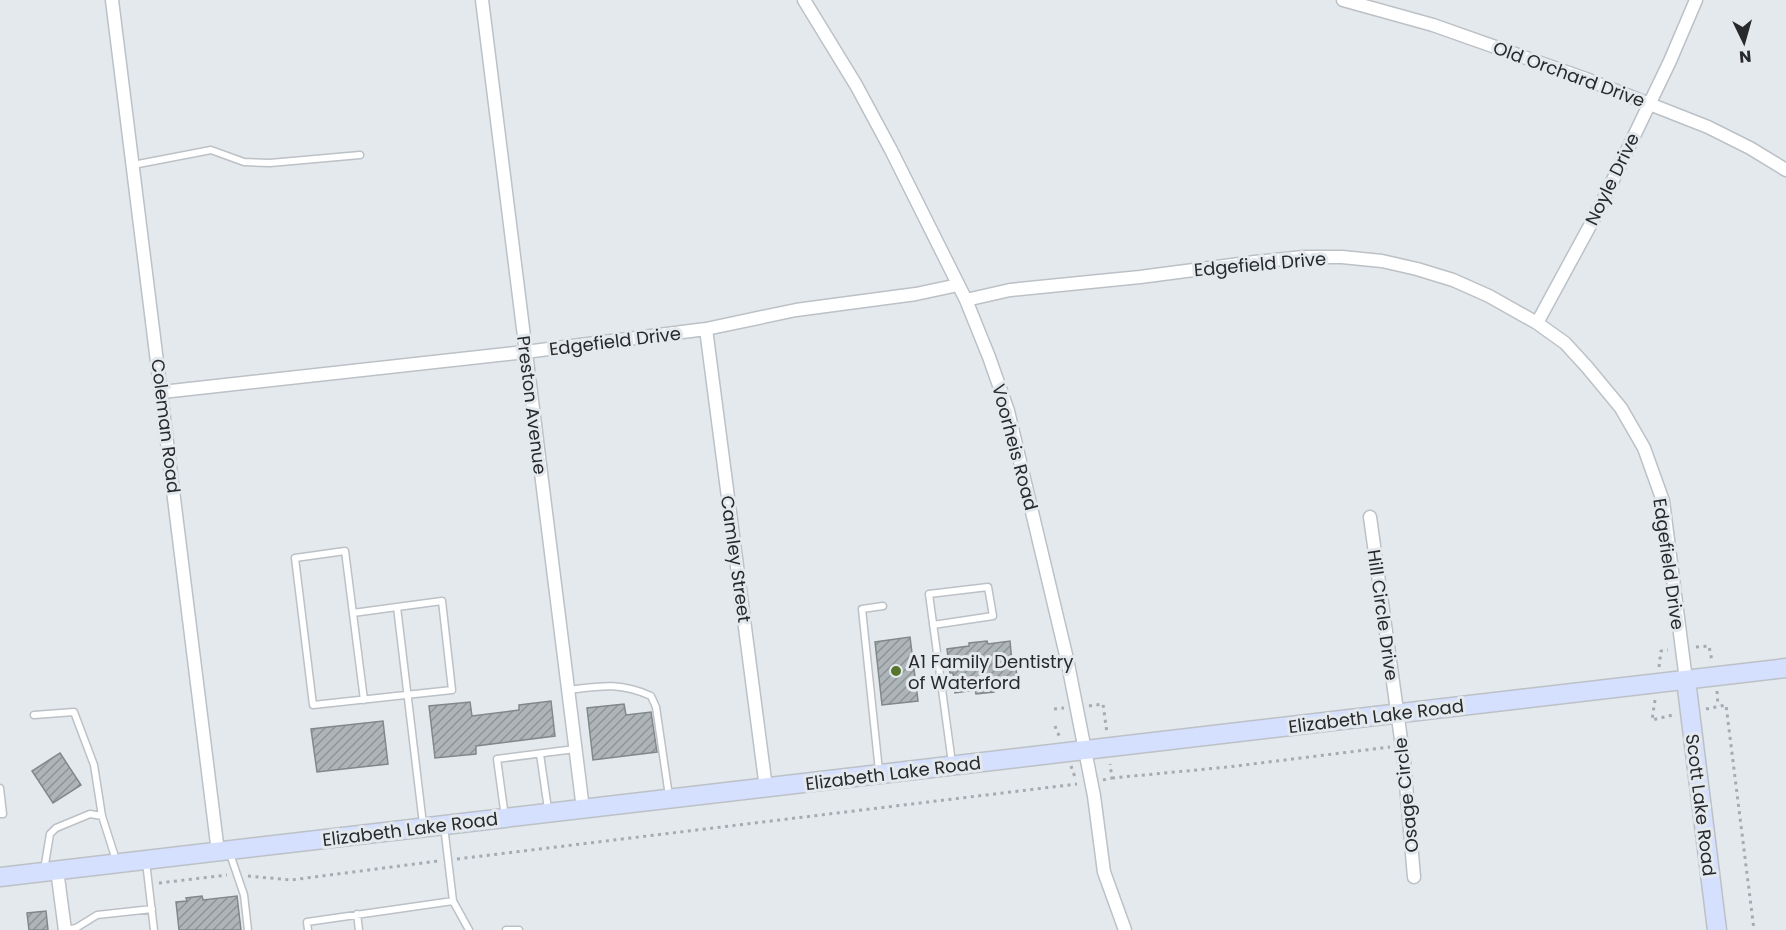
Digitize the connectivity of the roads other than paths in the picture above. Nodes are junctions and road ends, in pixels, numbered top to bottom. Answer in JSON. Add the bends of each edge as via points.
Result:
{"nodes":[{"id":1,"x":112,"y":0,"type":"edge"},
{"id":2,"x":482,"y":0,"type":"edge"},
{"id":3,"x":804,"y":0,"type":"edge"},
{"id":4,"x":1343,"y":0,"type":"edge"},
{"id":5,"x":1696,"y":0,"type":"edge"},
{"id":6,"x":1648,"y":103,"type":"junction"},
{"id":7,"x":360,"y":155,"type":"dead end"},
{"id":8,"x":132,"y":165,"type":"junction"},
{"id":9,"x":1786,"y":170,"type":"edge"},
{"id":10,"x":958,"y":285,"type":"junction"},
{"id":11,"x":966,"y":300,"type":"junction"},
{"id":12,"x":1537,"y":323,"type":"junction"},
{"id":13,"x":706,"y":329,"type":"junction"},
{"id":14,"x":525,"y":352,"type":"junction"},
{"id":15,"x":162,"y":392,"type":"junction"},
{"id":16,"x":1370,"y":517,"type":"dead end"},
{"id":17,"x":883,"y":606,"type":"dead end"},
{"id":18,"x":398,"y":607,"type":"junction"},
{"id":19,"x":353,"y":613,"type":"junction"},
{"id":20,"x":933,"y":625,"type":"junction"},
{"id":21,"x":1786,"y":668,"type":"edge"},
{"id":22,"x":1686,"y":680,"type":"junction"},
{"id":23,"x":568,"y":690,"type":"junction"},
{"id":24,"x":408,"y":696,"type":"junction"},
{"id":25,"x":364,"y":700,"type":"junction"},
{"id":26,"x":1397,"y":714,"type":"junction"},
{"id":27,"x":34,"y":715,"type":"dead end"},
{"id":28,"x":575,"y":749,"type":"junction"},
{"id":29,"x":1085,"y":750,"type":"junction"},
{"id":30,"x":540,"y":753,"type":"junction"},
{"id":31,"x":952,"y":766,"type":"junction"},
{"id":32,"x":879,"y":775,"type":"junction"},
{"id":33,"x":0,"y":788,"type":"edge"},
{"id":34,"x":766,"y":788,"type":"junction"},
{"id":35,"x":669,"y":799,"type":"junction"},
{"id":36,"x":583,"y":809,"type":"junction"},
{"id":37,"x":549,"y":813,"type":"junction"},
{"id":38,"x":0,"y":814,"type":"edge"},
{"id":39,"x":102,"y":816,"type":"junction"},
{"id":40,"x":505,"y":818,"type":"junction"},
{"id":41,"x":444,"y":825,"type":"junction"},
{"id":42,"x":423,"y":828,"type":"junction"},
{"id":43,"x":223,"y":851,"type":"junction"},
{"id":44,"x":146,"y":860,"type":"junction"},
{"id":45,"x":117,"y":863,"type":"junction"},
{"id":46,"x":50,"y":871,"type":"junction"},
{"id":47,"x":0,"y":877,"type":"edge"},
{"id":48,"x":1414,"y":877,"type":"dead end"},
{"id":49,"x":453,"y":901,"type":"junction"},
{"id":50,"x":152,"y":909,"type":"junction"},
{"id":51,"x":357,"y":914,"type":"junction"},
{"id":52,"x":64,"y":930,"type":"edge"},
{"id":53,"x":154,"y":930,"type":"edge"},
{"id":54,"x":248,"y":930,"type":"edge"},
{"id":55,"x":308,"y":930,"type":"edge"},
{"id":56,"x":359,"y":930,"type":"edge"},
{"id":57,"x":469,"y":930,"type":"edge"},
{"id":58,"x":506,"y":930,"type":"edge"},
{"id":59,"x":519,"y":930,"type":"edge"},
{"id":60,"x":1125,"y":930,"type":"edge"},
{"id":61,"x":1717,"y":930,"type":"edge"}],
"edges":[{"from":1,"to":8,"type":"street","name":"Coleman Road"},
{"from":2,"to":14,"type":"street","name":"Preston Avenue"},
{"from":3,"to":10,"type":"street","name":"Voorheis Road","via":[[891,150]]},
{"from":4,"to":6,"type":"street","name":"Old Orchard Drive","via":[[1467,37]]},
{"from":5,"to":6,"type":"street","name":"Noyle Drive"},
{"from":6,"to":9,"type":"street","name":"Old Orchard Drive","via":[[1708,126]]},
{"from":6,"to":12,"type":"street","name":"Noyle Drive","via":[[1599,208]]},
{"from":7,"to":8,"type":"lane","via":[[270,164],[244,162],[211,150]]},
{"from":8,"to":15,"type":"street","name":"Coleman Road"},
{"from":10,"to":11,"type":"street","name":"Voorheis Road"},
{"from":10,"to":13,"type":"street","name":"Edgefield Drive","via":[[819,306]]},
{"from":11,"to":12,"type":"street","name":"Edgefield Drive","via":[[1010,290],[1303,257],[1342,257],[1391,263],[1453,280]]},
{"from":11,"to":29,"type":"street","name":"Voorheis Road","via":[[1008,411]]},
{"from":12,"to":22,"type":"street","name":"Edgefield Drive","via":[[1587,367],[1621,408],[1644,448],[1663,501]]},
{"from":13,"to":14,"type":"street","name":"Edgefield Drive"},
{"from":13,"to":34,"type":"street","name":"Camley Street"},
{"from":14,"to":15,"type":"street","name":"Edgefield Drive"},
{"from":14,"to":23,"type":"street","name":"Preston Avenue"},
{"from":15,"to":43,"type":"street","name":"Coleman Road"},
{"from":16,"to":26,"type":"street","name":"Hill Circle Drive"},
{"from":17,"to":32,"type":"lane","via":[[862,609]]},
{"from":18,"to":19,"type":"lane"},
{"from":18,"to":24,"type":"lane"},
{"from":18,"to":24,"type":"lane","via":[[442,601],[452,690]]},
{"from":19,"to":25,"type":"lane"},
{"from":19,"to":25,"type":"lane","via":[[345,551],[295,558],[313,705]]},
{"from":20,"to":20,"type":"lane","via":[[929,594],[988,586],[993,616]]},
{"from":20,"to":31,"type":"lane"},
{"from":21,"to":22,"type":"main road","name":"Elizabeth Lake Road"},
{"from":22,"to":26,"type":"main road","name":"Elizabeth Lake Road"},
{"from":22,"to":61,"type":"main road","name":"Scott Lake Road"},
{"from":23,"to":28,"type":"street","name":"Preston Avenue"},
{"from":23,"to":35,"type":"lane","via":[[610,685],[651,696],[656,707]]},
{"from":24,"to":25,"type":"lane"},
{"from":24,"to":42,"type":"lane"},
{"from":26,"to":29,"type":"main road","name":"Elizabeth Lake Road"},
{"from":26,"to":48,"type":"street","name":"Osage Circle"},
{"from":27,"to":39,"type":"lane","via":[[74,712],[94,765]]},
{"from":28,"to":30,"type":"lane"},
{"from":28,"to":36,"type":"street","name":"Preston Avenue"},
{"from":29,"to":31,"type":"main road","name":"Elizabeth Lake Road"},
{"from":29,"to":60,"type":"street","name":"Voorheis Road","via":[[1104,872]]},
{"from":30,"to":37,"type":"lane"},
{"from":30,"to":40,"type":"lane","via":[[497,759]]},
{"from":31,"to":32,"type":"main road","name":"Elizabeth Lake Road"},
{"from":32,"to":34,"type":"main road","name":"Elizabeth Lake Road"},
{"from":33,"to":38,"type":"lane"},
{"from":34,"to":35,"type":"main road","name":"Elizabeth Lake Road"},
{"from":35,"to":36,"type":"main road","name":"Elizabeth Lake Road"},
{"from":36,"to":37,"type":"main road","name":"Elizabeth Lake Road"},
{"from":37,"to":40,"type":"main road","name":"Elizabeth Lake Road"},
{"from":39,"to":45,"type":"lane"},
{"from":39,"to":46,"type":"lane","via":[[90,813],[50,834]]},
{"from":40,"to":41,"type":"main road","name":"Elizabeth Lake Road"},
{"from":41,"to":42,"type":"main road","name":"Elizabeth Lake Road"},
{"from":41,"to":49,"type":"lane"},
{"from":42,"to":43,"type":"main road","name":"Elizabeth Lake Road"},
{"from":43,"to":44,"type":"main road","name":"Elizabeth Lake Road"},
{"from":43,"to":54,"type":"lane","via":[[238,875]]},
{"from":44,"to":45,"type":"main road","name":"Elizabeth Lake Road"},
{"from":44,"to":50,"type":"lane"},
{"from":45,"to":46,"type":"main road","name":"Elizabeth Lake Road"},
{"from":46,"to":47,"type":"main road","name":"Elizabeth Lake Road"},
{"from":46,"to":52,"type":"street"},
{"from":49,"to":51,"type":"lane"},
{"from":49,"to":57,"type":"lane"},
{"from":50,"to":52,"type":"lane","via":[[97,915],[76,928]]},
{"from":50,"to":53,"type":"lane"},
{"from":51,"to":55,"type":"lane","via":[[307,922]]},
{"from":51,"to":56,"type":"lane"},
{"from":58,"to":59,"type":"lane"}]}
